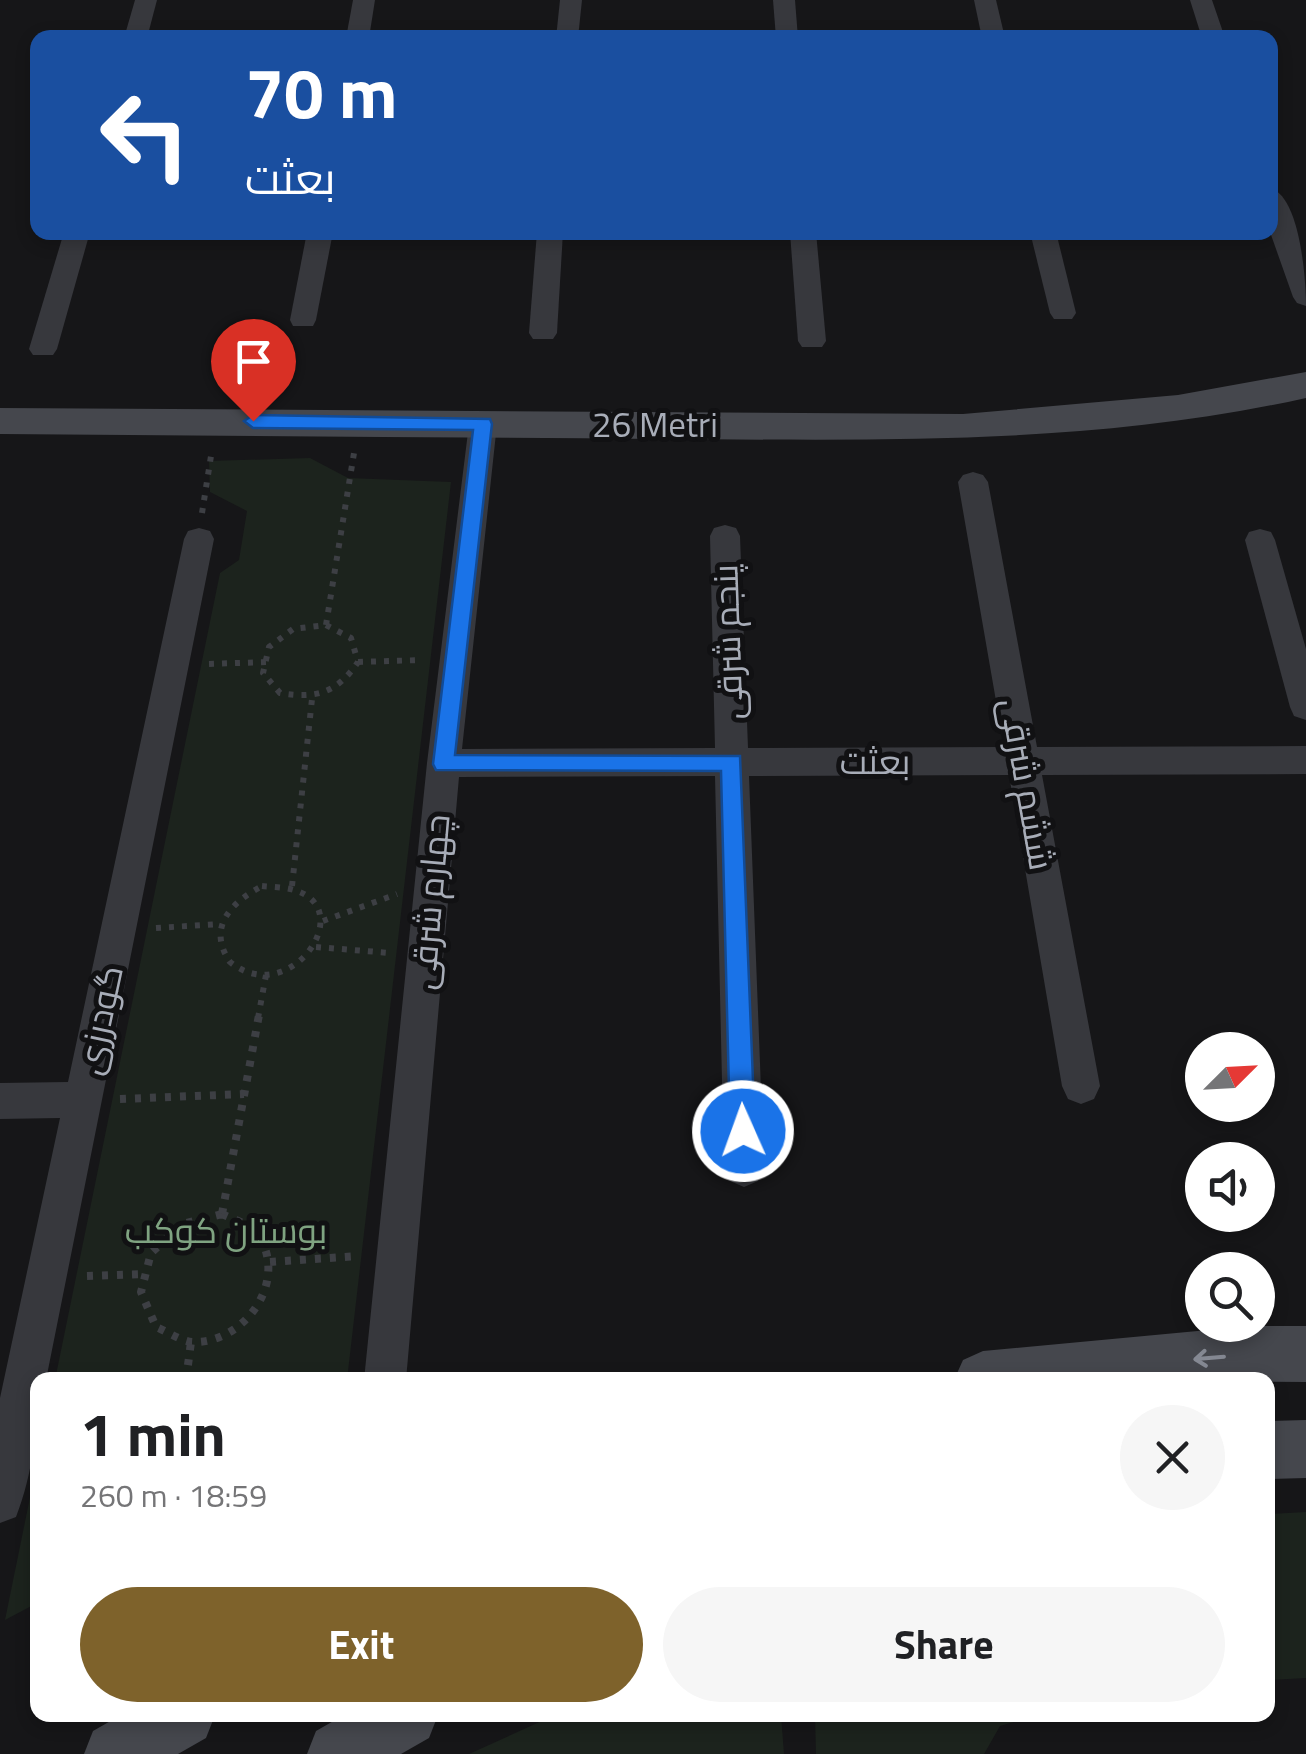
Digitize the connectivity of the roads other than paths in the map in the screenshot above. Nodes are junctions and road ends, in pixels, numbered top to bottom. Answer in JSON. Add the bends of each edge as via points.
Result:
{"nodes":[{"id":1,"x":146,"y":0,"type":"edge"},
{"id":2,"x":364,"y":0,"type":"edge"},
{"id":3,"x":571,"y":0,"type":"edge"},
{"id":4,"x":784,"y":0,"type":"edge"},
{"id":5,"x":985,"y":0,"type":"edge"},
{"id":6,"x":1200,"y":0,"type":"edge"},
{"id":7,"x":137,"y":30,"type":"edge"},
{"id":8,"x":358,"y":30,"type":"edge"},
{"id":9,"x":568,"y":30,"type":"edge"},
{"id":10,"x":786,"y":30,"type":"edge"},
{"id":11,"x":992,"y":30,"type":"edge"},
{"id":12,"x":1211,"y":30,"type":"edge"},
{"id":13,"x":1278,"y":219,"type":"edge"},
{"id":14,"x":75,"y":240,"type":"edge"},
{"id":15,"x":318,"y":240,"type":"edge"},
{"id":16,"x":550,"y":240,"type":"edge"},
{"id":17,"x":804,"y":240,"type":"edge"},
{"id":18,"x":1045,"y":240,"type":"edge"},
{"id":19,"x":1306,"y":298,"type":"edge"},
{"id":20,"x":1063,"y":313,"type":"dead end"},
{"id":21,"x":303,"y":320,"type":"dead end"},
{"id":22,"x":544,"y":333,"type":"dead end"},
{"id":23,"x":812,"y":341,"type":"dead end"},
{"id":24,"x":43,"y":350,"type":"dead end"},
{"id":25,"x":1306,"y":386,"type":"edge"},
{"id":26,"x":0,"y":422,"type":"edge"},
{"id":27,"x":483,"y":424,"type":"junction"},
{"id":28,"x":972,"y":482,"type":"dead end"},
{"id":29,"x":725,"y":536,"type":"dead end"},
{"id":30,"x":198,"y":538,"type":"road end"},
{"id":31,"x":1260,"y":540,"type":"dead end"},
{"id":32,"x":1306,"y":706,"type":"edge"},
{"id":33,"x":1306,"y":760,"type":"edge"},
{"id":34,"x":1023,"y":761,"type":"junction"},
{"id":35,"x":732,"y":762,"type":"junction"},
{"id":36,"x":444,"y":764,"type":"junction"},
{"id":37,"x":1081,"y":1086,"type":"dead end"},
{"id":38,"x":84,"y":1100,"type":"junction"},
{"id":39,"x":0,"y":1101,"type":"edge"},
{"id":40,"x":744,"y":1168,"type":"dead end"},
{"id":41,"x":1306,"y":1354,"type":"edge"},
{"id":42,"x":386,"y":1372,"type":"edge"},
{"id":43,"x":1066,"y":1372,"type":"edge"},
{"id":44,"x":1275,"y":1450,"type":"edge"},
{"id":45,"x":1306,"y":1450,"type":"edge"},
{"id":46,"x":0,"y":1501,"type":"edge"},
{"id":47,"x":171,"y":1722,"type":"edge"},
{"id":48,"x":394,"y":1722,"type":"edge"},
{"id":49,"x":116,"y":1754,"type":"edge"},
{"id":50,"x":339,"y":1754,"type":"edge"}],
"edges":[{"from":1,"to":7,"type":"street"},
{"from":2,"to":8,"type":"street"},
{"from":3,"to":9,"type":"street"},
{"from":4,"to":10,"type":"street"},
{"from":5,"to":11,"type":"street"},
{"from":6,"to":12,"type":"street"},
{"from":13,"to":19,"type":"street"},
{"from":14,"to":24,"type":"street"},
{"from":15,"to":21,"type":"street"},
{"from":16,"to":22,"type":"street"},
{"from":17,"to":23,"type":"street"},
{"from":18,"to":20,"type":"street"},
{"from":25,"to":27,"type":"street","name":"26 Metri","via":[[1109,418],[963,427]]},
{"from":26,"to":27,"type":"street","name":"26 Metri"},
{"from":27,"to":36,"type":"street","name":"چهارم شرقی"},
{"from":28,"to":34,"type":"street","name":"ششم شرقی"},
{"from":29,"to":35,"type":"street","name":"پنجم شرقی"},
{"from":30,"to":38,"type":"street","name":"گودرزی"},
{"from":31,"to":32,"type":"street"},
{"from":33,"to":34,"type":"street","name":"بعثت"},
{"from":34,"to":35,"type":"street","name":"بعثت"},
{"from":34,"to":37,"type":"street","name":"ششم شرقی"},
{"from":35,"to":36,"type":"street","name":"بعثت"},
{"from":35,"to":40,"type":"street","name":"پنجم شرقی"},
{"from":36,"to":42,"type":"street","name":"چهارم شرقی"},
{"from":38,"to":39,"type":"street"},
{"from":38,"to":46,"type":"street","name":"گودرزی"},
{"from":41,"to":43,"type":"street","one_way":true},
{"from":44,"to":45,"type":"street"},
{"from":47,"to":49,"type":"street"},
{"from":48,"to":50,"type":"street"}]}
